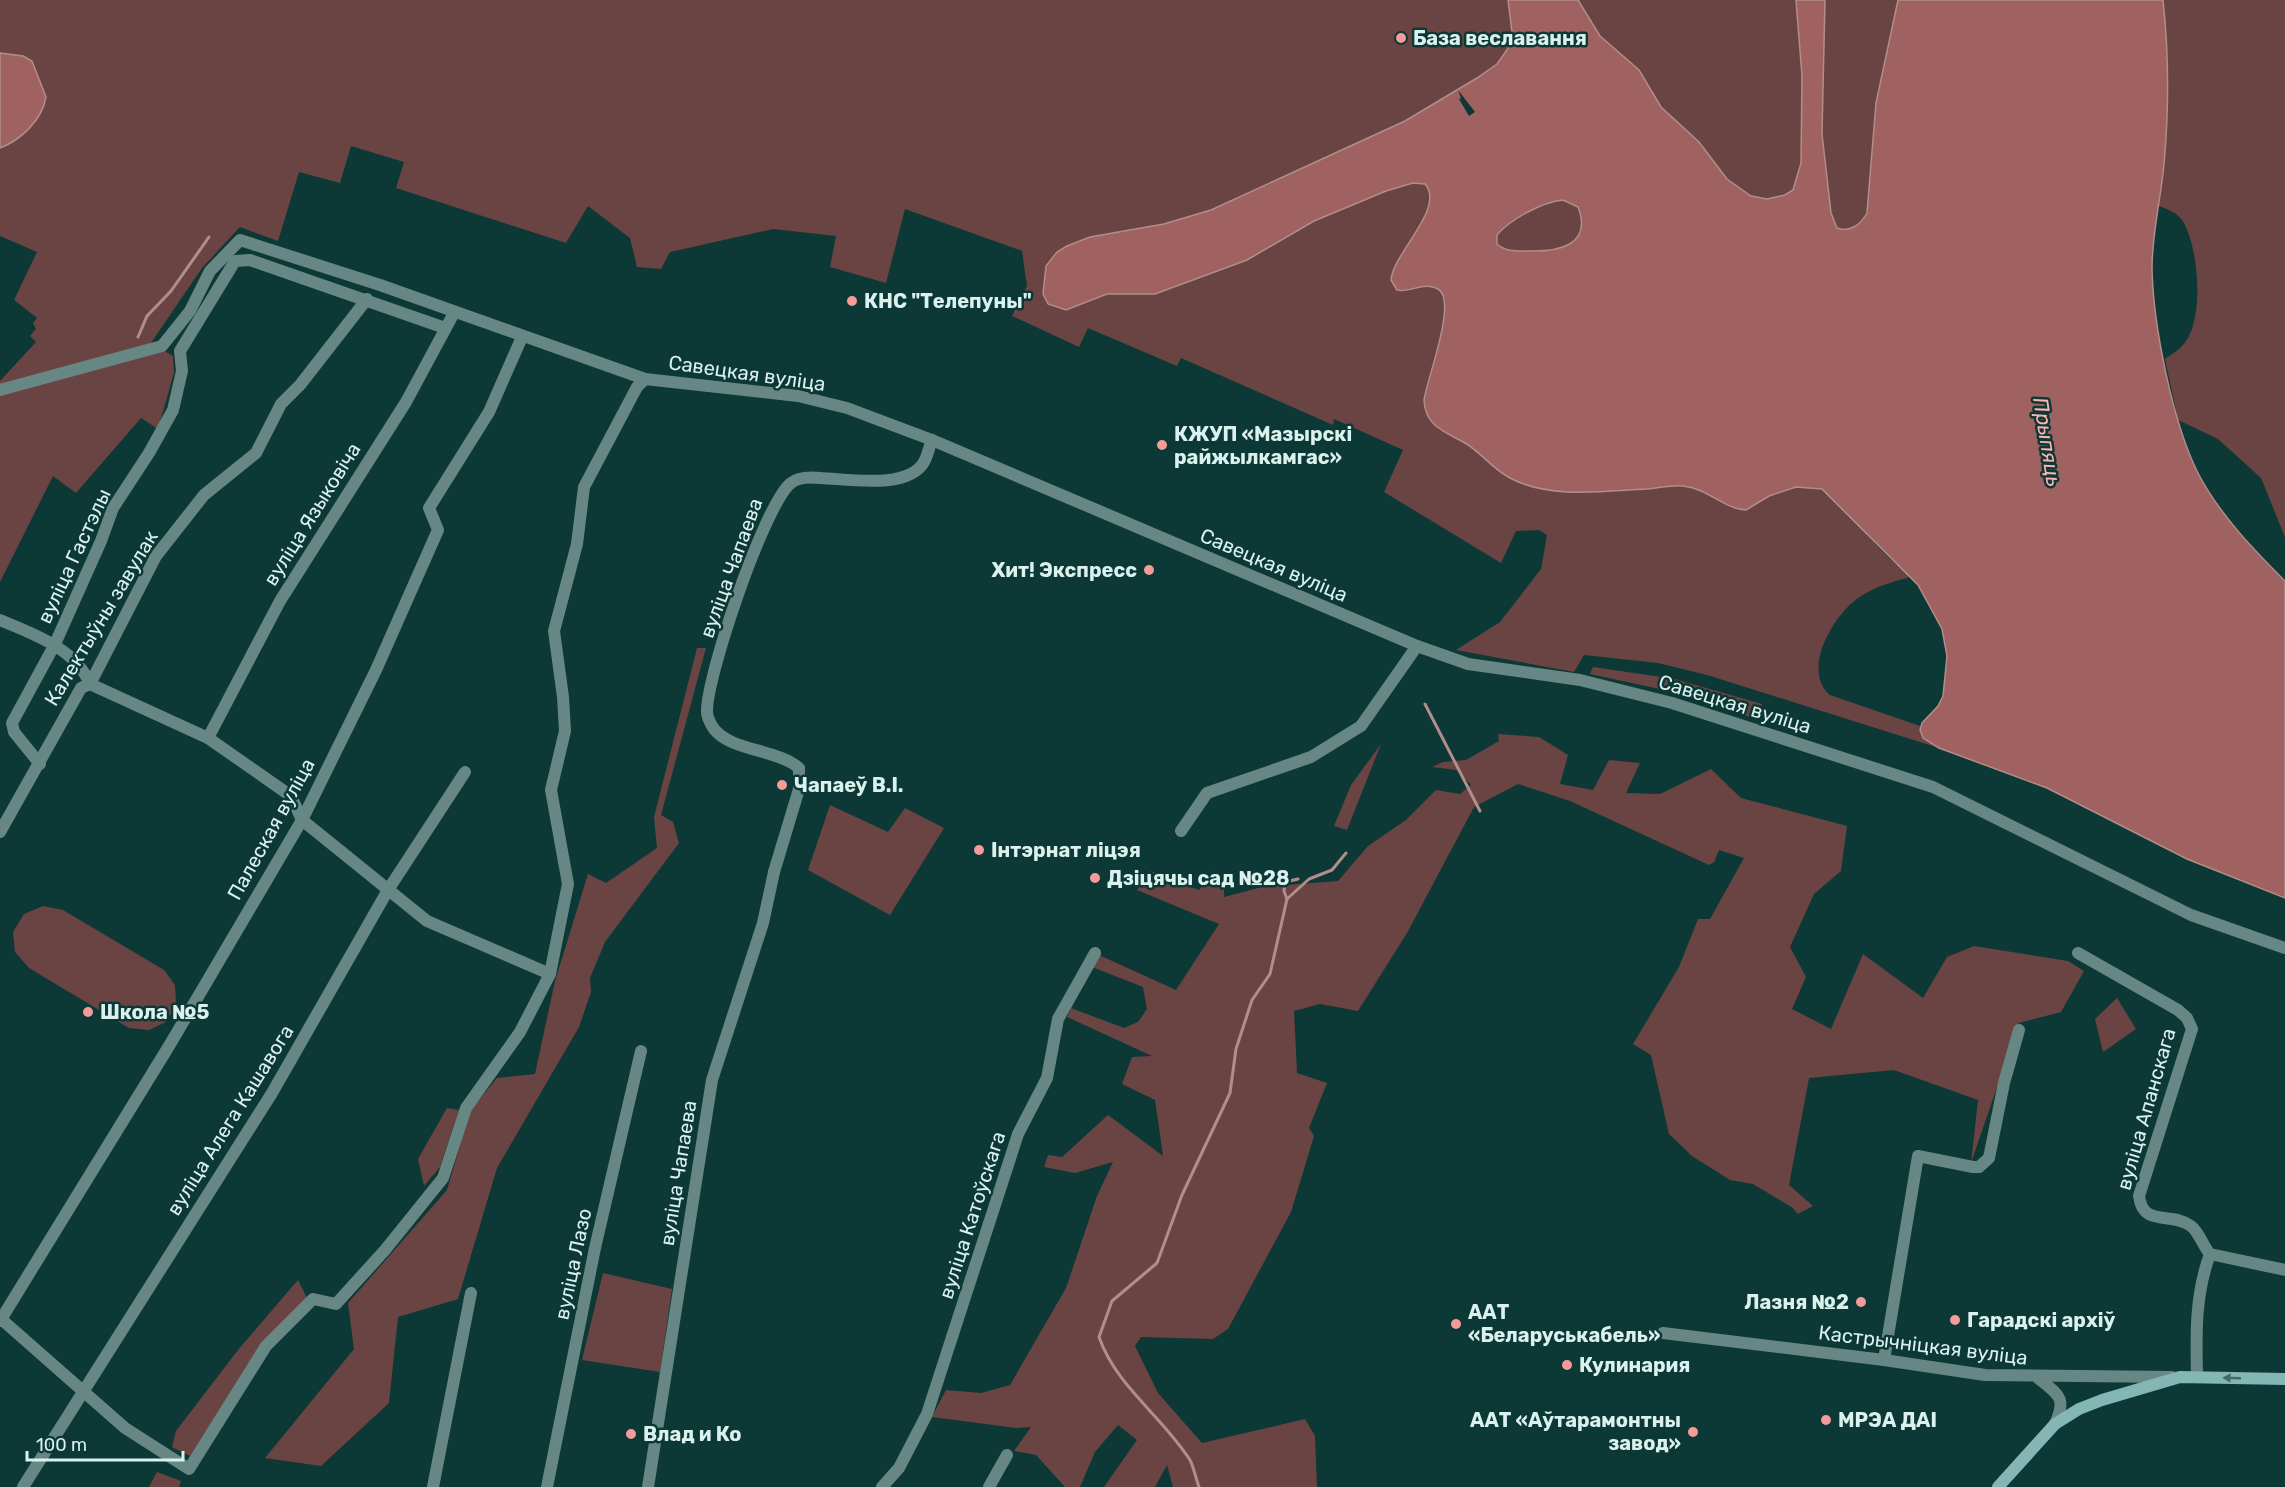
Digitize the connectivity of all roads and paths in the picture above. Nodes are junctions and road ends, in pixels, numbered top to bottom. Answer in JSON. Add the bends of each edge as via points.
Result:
{"nodes":[{"id":1,"x":367,"y":299,"type":"junction"},
{"id":2,"x":454,"y":313,"type":"junction"},
{"id":3,"x":445,"y":328,"type":"junction"},
{"id":4,"x":522,"y":338,"type":"junction"},
{"id":5,"x":645,"y":379,"type":"junction"},
{"id":6,"x":0,"y":390,"type":"edge"},
{"id":7,"x":932,"y":440,"type":"junction"},
{"id":8,"x":0,"y":620,"type":"edge"},
{"id":9,"x":55,"y":644,"type":"junction"},
{"id":10,"x":1417,"y":646,"type":"junction"},
{"id":11,"x":90,"y":684,"type":"junction"},
{"id":12,"x":208,"y":738,"type":"junction"},
{"id":13,"x":40,"y":764,"type":"junction"},
{"id":14,"x":465,"y":772,"type":"dead end"},
{"id":15,"x":302,"y":820,"type":"junction"},
{"id":16,"x":1181,"y":831,"type":"dead end"},
{"id":17,"x":0,"y":832,"type":"edge"},
{"id":18,"x":388,"y":890,"type":"junction"},
{"id":19,"x":2285,"y":948,"type":"edge"},
{"id":20,"x":1095,"y":953,"type":"dead end"},
{"id":21,"x":2078,"y":953,"type":"dead end"},
{"id":22,"x":550,"y":974,"type":"junction"},
{"id":23,"x":2019,"y":1030,"type":"dead end"},
{"id":24,"x":641,"y":1051,"type":"dead end"},
{"id":25,"x":2210,"y":1254,"type":"junction"},
{"id":26,"x":2285,"y":1270,"type":"edge"},
{"id":27,"x":471,"y":1293,"type":"dead end"},
{"id":28,"x":1,"y":1320,"type":"edge"},
{"id":29,"x":1663,"y":1333,"type":"dead end"},
{"id":30,"x":1884,"y":1360,"type":"junction"},
{"id":31,"x":2180,"y":1377,"type":"junction"},
{"id":32,"x":2197,"y":1377,"type":"junction"},
{"id":33,"x":2038,"y":1378,"type":"junction"},
{"id":34,"x":2285,"y":1379,"type":"edge"},
{"id":35,"x":83,"y":1389,"type":"junction"},
{"id":36,"x":2055,"y":1424,"type":"junction"},
{"id":37,"x":1007,"y":1455,"type":"dead end"},
{"id":38,"x":23,"y":1487,"type":"edge"},
{"id":39,"x":433,"y":1487,"type":"edge"},
{"id":40,"x":547,"y":1487,"type":"edge"},
{"id":41,"x":648,"y":1487,"type":"edge"},
{"id":42,"x":882,"y":1487,"type":"edge"},
{"id":43,"x":989,"y":1487,"type":"edge"},
{"id":44,"x":1998,"y":1487,"type":"edge"}],
"edges":[{"from":1,"to":3,"type":"street"},
{"from":1,"to":9,"type":"street","name":"вуліца Гастэлы","via":[[250,260],[235,261],[180,351],[182,370],[173,410],[113,508]]},
{"from":1,"to":11,"type":"street","name":"Калектыўны завулак","via":[[281,404],[256,453],[204,495],[156,556]]},
{"from":2,"to":3,"type":"street","name":"вуліца Языковіча"},
{"from":2,"to":4,"type":"street","name":"Савецкая вуліца"},
{"from":2,"to":6,"type":"street","name":"Савецкая вуліца","via":[[240,240],[210,271],[190,310],[162,345]]},
{"from":3,"to":12,"type":"street","name":"вуліца Языковіча","via":[[406,402],[280,601]]},
{"from":4,"to":5,"type":"street","name":"Савецкая вуліца"},
{"from":4,"to":15,"type":"street","name":"Палеская вуліца","via":[[489,412],[429,508],[438,530],[376,670]]},
{"from":5,"to":7,"type":"street","name":"Савецкая вуліца","via":[[798,396],[847,408]]},
{"from":5,"to":22,"type":"street","via":[[584,487],[577,544],[554,631],[565,731],[551,790],[568,884]]},
{"from":7,"to":10,"type":"street","name":"Савецкая вуліца"},
{"from":7,"to":41,"type":"street","name":"вуліца Чапаева","via":[[924,463],[908,475],[891,481],[810,477],[792,482],[779,496],[762,531],[709,692],[707,714],[713,728],[724,738],[790,760],[799,768],[799,789],[763,923],[712,1080]]},
{"from":8,"to":9,"type":"street","name":"вуліца Гастэлы"},
{"from":9,"to":11,"type":"street","name":"вуліца Гастэлы","via":[[85,672]]},
{"from":9,"to":13,"type":"street","name":"вуліца Гастэлы","via":[[12,723],[14,732]]},
{"from":10,"to":16,"type":"street","via":[[1361,726],[1311,758],[1208,793]]},
{"from":10,"to":19,"type":"street","name":"Савецкая вуліца","via":[[1468,664],[1581,680],[1672,703],[1933,787],[2191,915]]},
{"from":11,"to":12,"type":"street"},
{"from":11,"to":13,"type":"street","name":"Калектыўны завулак","via":[[81,688]]},
{"from":12,"to":15,"type":"street","via":[[291,796]]},
{"from":13,"to":17,"type":"street","name":"Калектыўны завулак"},
{"from":14,"to":18,"type":"street","name":"вуліца Алега Кашавога"},
{"from":15,"to":18,"type":"street"},
{"from":15,"to":28,"type":"street","name":"Палеская вуліца"},
{"from":18,"to":22,"type":"street","via":[[427,921]]},
{"from":18,"to":35,"type":"street","name":"вуліца Алега Кашавога","via":[[272,1093]]},
{"from":20,"to":42,"type":"street","name":"вуліца Катоўскага","via":[[1058,1019],[1047,1078],[1018,1134],[927,1414],[899,1468]]},
{"from":21,"to":25,"type":"street","name":"вуліца Апанскага","via":[[2178,1010],[2190,1023],[2192,1029],[2139,1196],[2140,1208],[2147,1215],[2193,1227]]},
{"from":22,"to":35,"type":"street","via":[[520,1032],[466,1108],[443,1178],[336,1304],[313,1299],[266,1346],[189,1469],[125,1428]]},
{"from":23,"to":30,"type":"street","via":[[1989,1158],[1974,1167],[1918,1156]]},
{"from":24,"to":40,"type":"street","name":"вуліца Лазо","via":[[595,1248]]},
{"from":25,"to":26,"type":"street"},
{"from":25,"to":32,"type":"street","via":[[2200,1280],[2196,1314]]},
{"from":27,"to":39,"type":"street"},
{"from":28,"to":35,"type":"street"},
{"from":29,"to":30,"type":"street","name":"Кастрычніцкая вуліца"},
{"from":30,"to":33,"type":"street","name":"Кастрычніцкая вуліца","via":[[1985,1376]]},
{"from":31,"to":32,"type":"main road"},
{"from":31,"to":33,"type":"street","name":"Кастрычніцкая вуліца"},
{"from":31,"to":36,"type":"main road","via":[[2102,1400]]},
{"from":34,"to":32,"type":"main road","one_way":true},
{"from":33,"to":36,"type":"street","via":[[2060,1396],[2063,1407]]},
{"from":35,"to":38,"type":"street","name":"вуліца Алега Кашавога"},
{"from":36,"to":44,"type":"main road"},
{"from":37,"to":43,"type":"street"}]}
